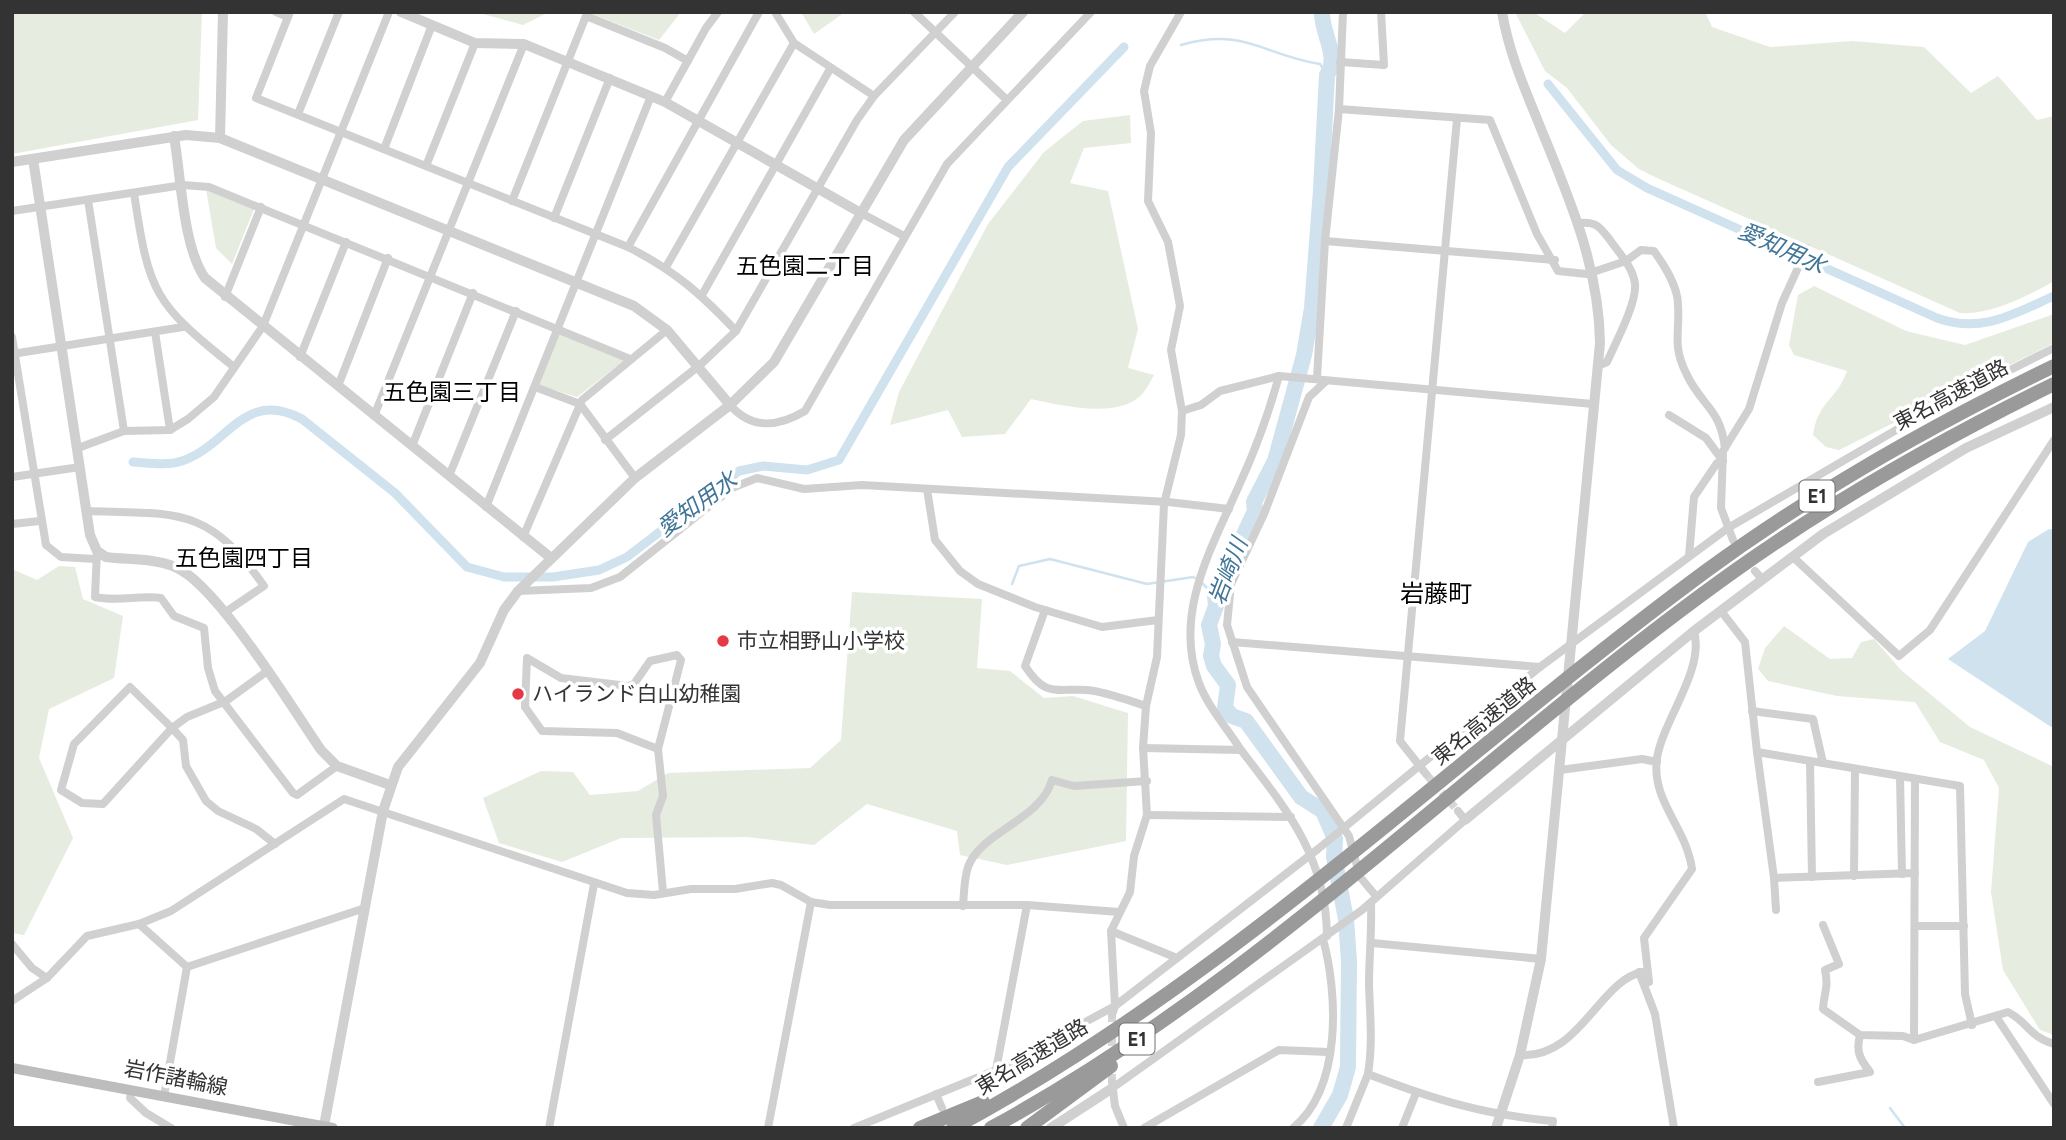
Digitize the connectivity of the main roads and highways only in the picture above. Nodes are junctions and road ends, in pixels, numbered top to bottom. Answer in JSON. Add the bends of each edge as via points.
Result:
{"nodes":[{"id":1,"x":2054,"y":366,"type":"edge"},
{"id":2,"x":2054,"y":384,"type":"edge"},
{"id":3,"x":1275,"y":939,"type":"junction"},
{"id":4,"x":12,"y":1068,"type":"edge"},
{"id":5,"x":1055,"y":1068,"type":"junction"},
{"id":6,"x":297,"y":1124,"type":"edge"},
{"id":7,"x":328,"y":1127,"type":"edge"},
{"id":8,"x":920,"y":1128,"type":"edge"},
{"id":9,"x":953,"y":1128,"type":"edge"},
{"id":10,"x":991,"y":1128,"type":"edge"},
{"id":11,"x":1027,"y":1128,"type":"edge"}],
"edges":[{"from":1,"to":5,"type":"highway","name":"東名高速道路","number":"E1","via":[[1929,429],[1816,496],[1707,570],[1304,894],[1168,995]]},
{"from":2,"to":3,"type":"highway","name":"東名高速道路","number":"E1","via":[[1928,449],[1733,572]]},
{"from":3,"to":10,"type":"highway","name":"東名高速道路","number":"E1","via":[[1130,1043]]},
{"from":3,"to":11,"type":"highway"},
{"from":4,"to":6,"type":"main road","name":"岩作諸輪線"},
{"from":5,"to":8,"type":"highway"},
{"from":5,"to":9,"type":"highway","name":"東名高速道路","number":"E1"},
{"from":6,"to":7,"type":"main road","name":"岩作諸輪線"}]}
